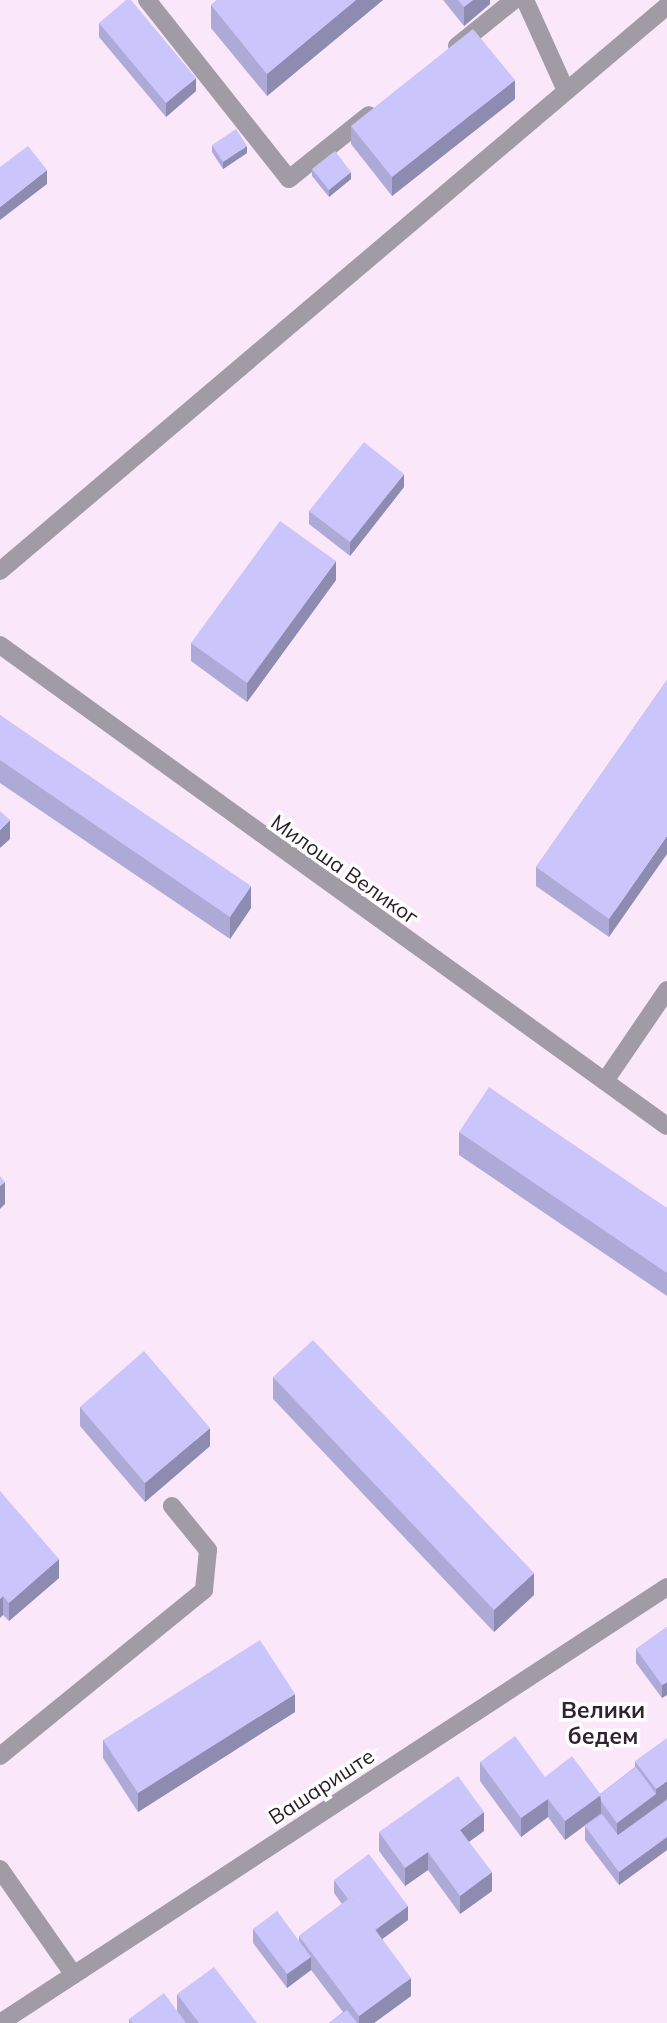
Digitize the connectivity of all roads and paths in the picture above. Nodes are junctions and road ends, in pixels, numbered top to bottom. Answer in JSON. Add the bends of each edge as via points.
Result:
{"nodes":[{"id":1,"x":147,"y":0,"type":"edge"},
{"id":2,"x":514,"y":0,"type":"edge"},
{"id":3,"x":525,"y":0,"type":"edge"},
{"id":4,"x":667,"y":6,"type":"edge"},
{"id":5,"x":439,"y":60,"type":"edge"},
{"id":6,"x":566,"y":91,"type":"junction"},
{"id":7,"x":386,"y":102,"type":"edge"},
{"id":8,"x":0,"y":571,"type":"edge"},
{"id":9,"x":0,"y":645,"type":"edge"},
{"id":10,"x":667,"y":990,"type":"edge"},
{"id":11,"x":605,"y":1082,"type":"junction"},
{"id":12,"x":667,"y":1126,"type":"edge"},
{"id":13,"x":172,"y":1506,"type":"dead end"},
{"id":14,"x":667,"y":1587,"type":"edge"},
{"id":15,"x":0,"y":1756,"type":"edge"},
{"id":16,"x":0,"y":1869,"type":"edge"},
{"id":17,"x":74,"y":1975,"type":"junction"},
{"id":18,"x":0,"y":2023,"type":"edge"}],
"edges":[{"from":1,"to":7,"type":"street","via":[[289,179]]},
{"from":2,"to":5,"type":"street"},
{"from":3,"to":6,"type":"street"},
{"from":4,"to":6,"type":"street"},
{"from":6,"to":8,"type":"street"},
{"from":9,"to":11,"type":"street","name":"Милоша Великог"},
{"from":10,"to":11,"type":"street"},
{"from":11,"to":12,"type":"street","name":"Милоша Великог"},
{"from":13,"to":15,"type":"street","via":[[208,1550],[204,1590]]},
{"from":14,"to":17,"type":"street","name":"Вашариште"},
{"from":16,"to":17,"type":"street"},
{"from":17,"to":18,"type":"street","name":"Вашариште"}]}
